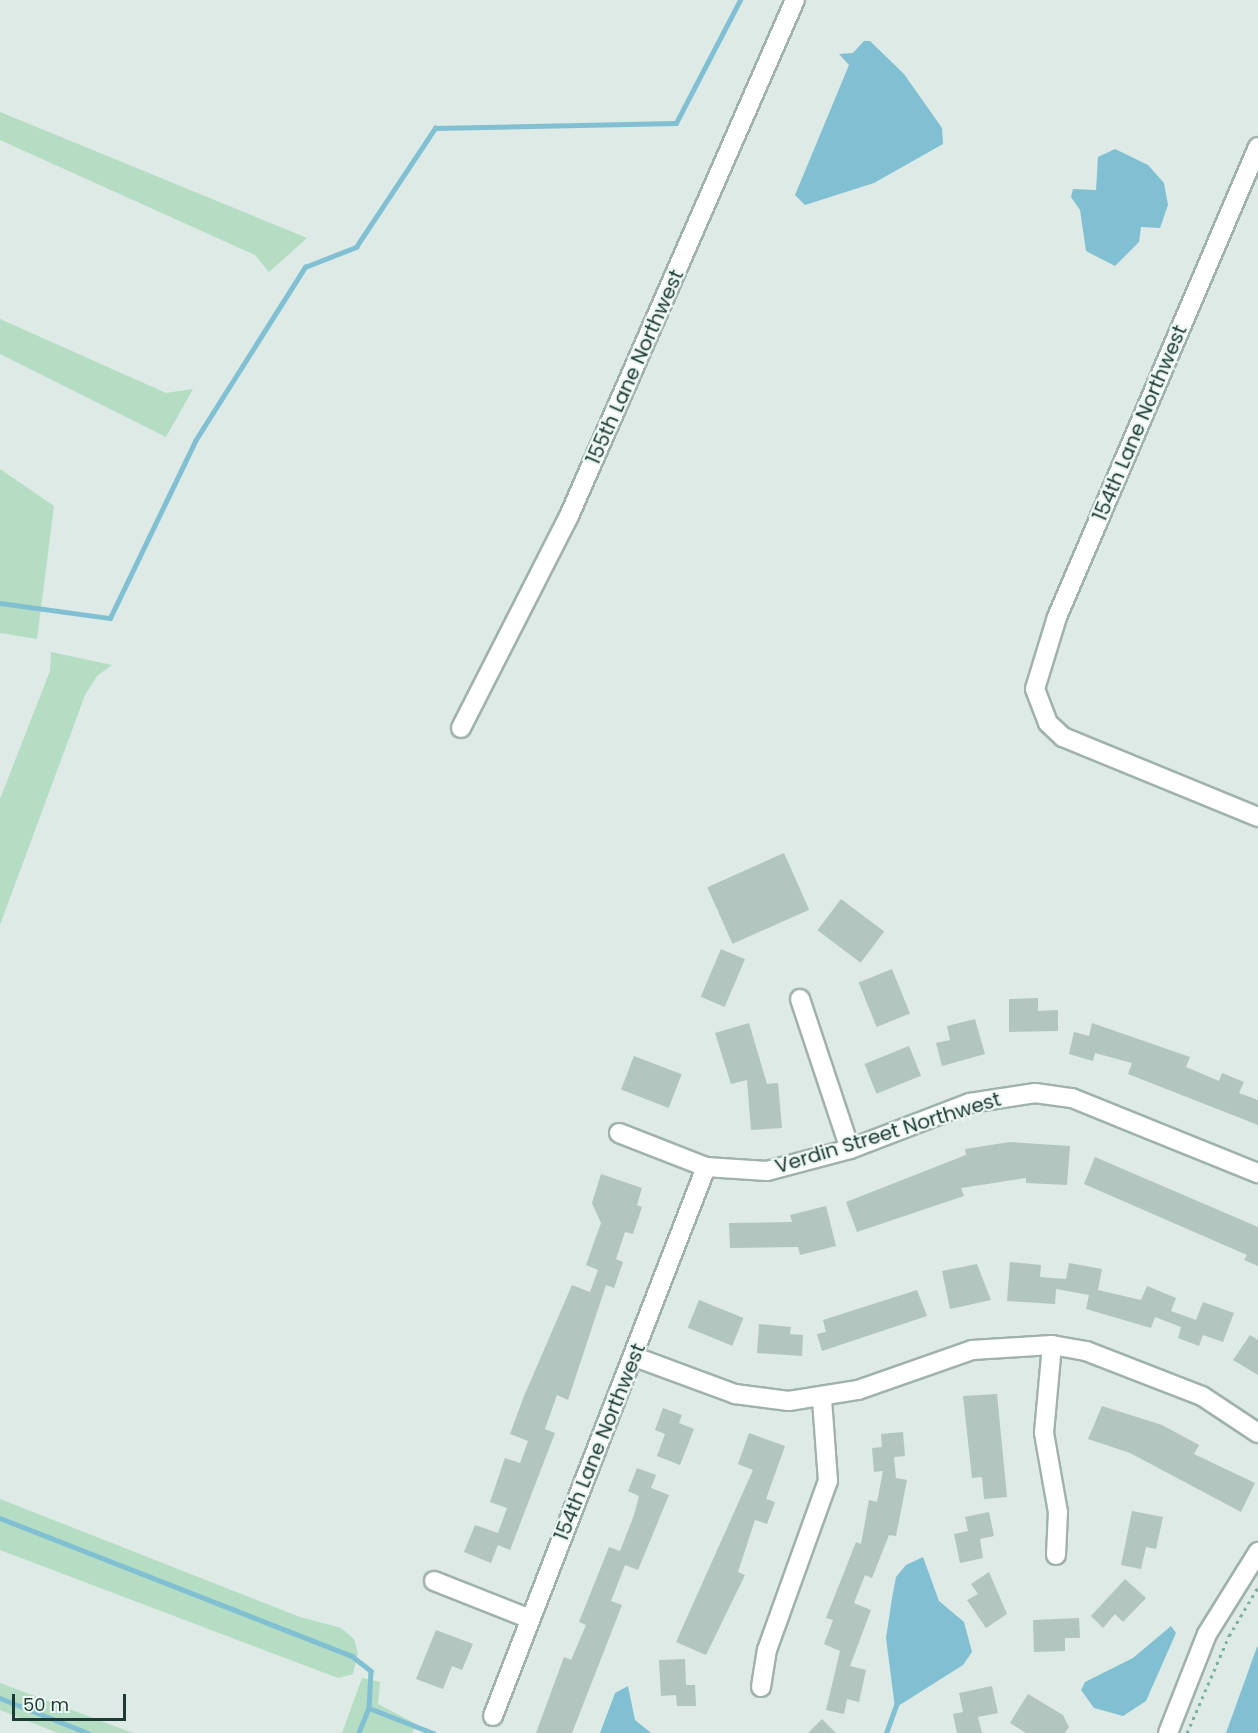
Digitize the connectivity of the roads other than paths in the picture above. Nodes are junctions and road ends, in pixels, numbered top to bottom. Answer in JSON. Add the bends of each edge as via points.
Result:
{"nodes":[{"id":1,"x":795,"y":0,"type":"edge"},
{"id":2,"x":1258,"y":147,"type":"edge"},
{"id":3,"x":461,"y":728,"type":"dead end"},
{"id":4,"x":1258,"y":817,"type":"edge"},
{"id":5,"x":800,"y":999,"type":"dead end"},
{"id":6,"x":619,"y":1133,"type":"dead end"},
{"id":7,"x":850,"y":1149,"type":"junction"},
{"id":8,"x":705,"y":1167,"type":"junction"},
{"id":9,"x":1258,"y":1173,"type":"edge"},
{"id":10,"x":1052,"y":1345,"type":"junction"},
{"id":11,"x":635,"y":1357,"type":"junction"},
{"id":12,"x":822,"y":1399,"type":"junction"},
{"id":13,"x":1258,"y":1433,"type":"edge"},
{"id":14,"x":1258,"y":1552,"type":"edge"},
{"id":15,"x":1056,"y":1555,"type":"dead end"},
{"id":16,"x":434,"y":1581,"type":"dead end"},
{"id":17,"x":530,"y":1619,"type":"junction"},
{"id":18,"x":761,"y":1687,"type":"dead end"},
{"id":19,"x":493,"y":1716,"type":"dead end"},
{"id":20,"x":1168,"y":1733,"type":"edge"}],
"edges":[{"from":1,"to":3,"type":"street","name":"155th Lane Northwest","via":[[593,465]]},
{"from":2,"to":4,"type":"street","name":"154th Lane Northwest","via":[[1038,666],[1039,703],[1063,737]]},
{"from":5,"to":7,"type":"street"},
{"from":6,"to":8,"type":"street","name":"Verdin Street Northwest"},
{"from":7,"to":8,"type":"street","name":"Verdin Street Northwest","via":[[767,1171]]},
{"from":7,"to":9,"type":"street","name":"Verdin Street Northwest","via":[[970,1103],[1035,1093],[1072,1098]]},
{"from":8,"to":11,"type":"street","name":"154th Lane Northwest"},
{"from":10,"to":12,"type":"street","via":[[1004,1343],[972,1350]]},
{"from":10,"to":13,"type":"street","via":[[1086,1351],[1203,1396]]},
{"from":10,"to":15,"type":"street","via":[[1044,1433],[1058,1512]]},
{"from":11,"to":12,"type":"street","via":[[735,1394]]},
{"from":11,"to":17,"type":"street","name":"154th Lane Northwest"},
{"from":12,"to":18,"type":"street","via":[[828,1481],[766,1650]]},
{"from":14,"to":20,"type":"street","via":[[1207,1634]]},
{"from":16,"to":17,"type":"street"},
{"from":17,"to":19,"type":"street","name":"154th Lane Northwest"}]}
